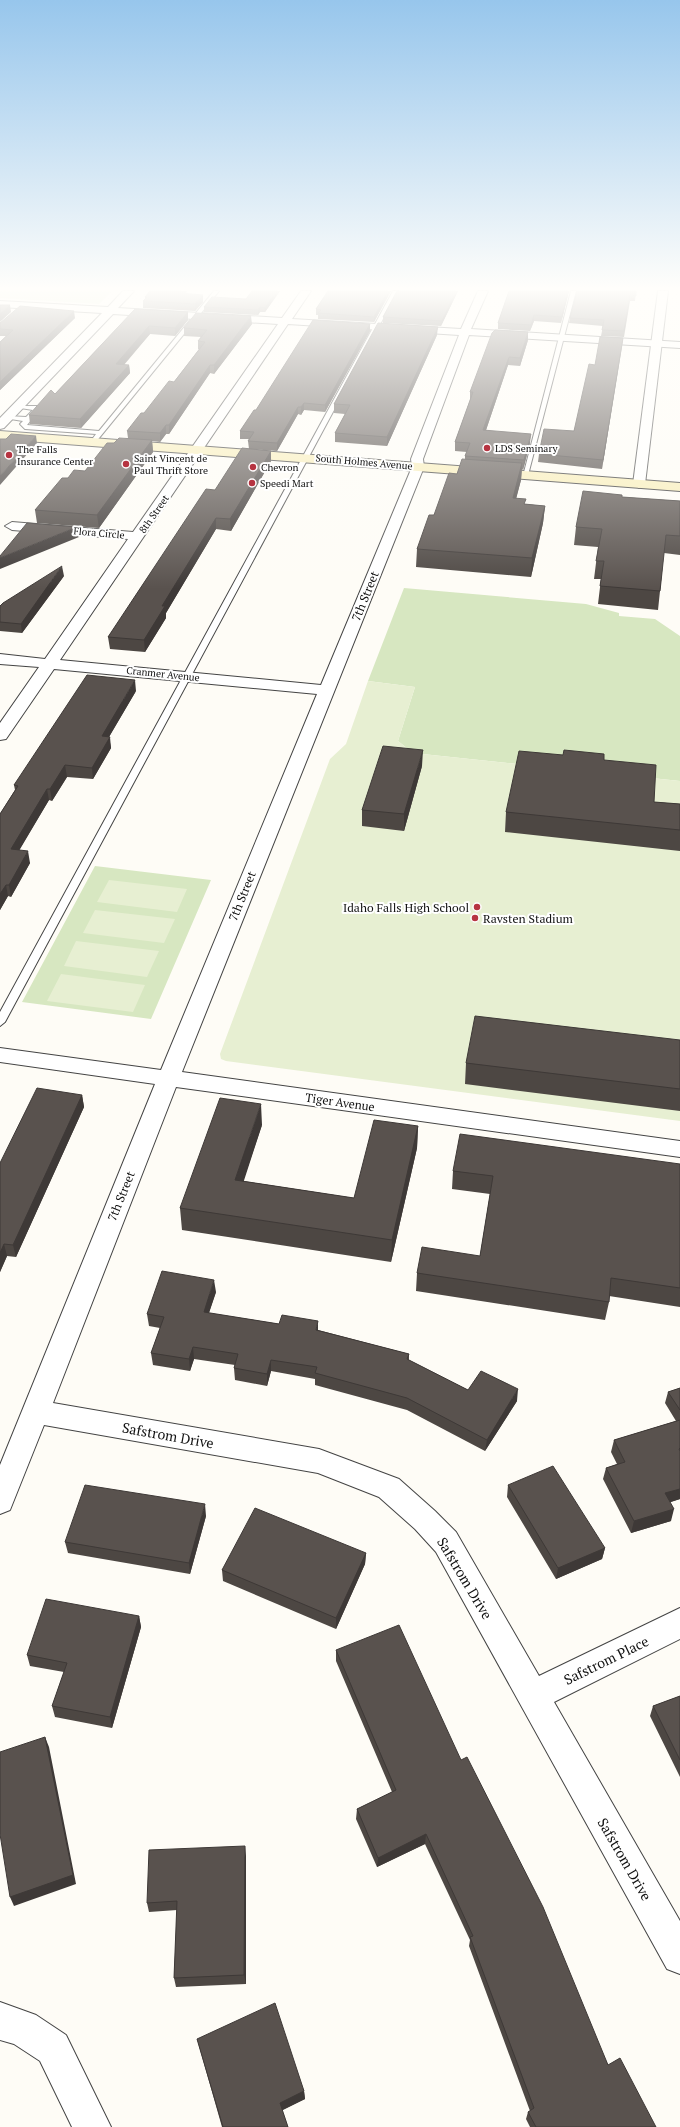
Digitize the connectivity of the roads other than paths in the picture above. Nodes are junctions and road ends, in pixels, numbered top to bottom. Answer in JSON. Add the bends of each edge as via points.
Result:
{"nodes":[{"id":1,"x":33,"y":390,"type":"edge"},
{"id":2,"x":136,"y":390,"type":"edge"},
{"id":3,"x":238,"y":390,"type":"edge"},
{"id":4,"x":342,"y":390,"type":"edge"},
{"id":5,"x":443,"y":390,"type":"edge"},
{"id":6,"x":548,"y":390,"type":"edge"},
{"id":7,"x":650,"y":390,"type":"edge"},
{"id":8,"x":17,"y":407,"type":"junction"},
{"id":9,"x":28,"y":419,"type":"junction"},
{"id":10,"x":3,"y":421,"type":"edge"},
{"id":11,"x":0,"y":435,"type":"edge"},
{"id":12,"x":53,"y":435,"type":"junction"},
{"id":13,"x":97,"y":438,"type":"junction"},
{"id":14,"x":198,"y":450,"type":"junction"},
{"id":15,"x":305,"y":458,"type":"junction"},
{"id":16,"x":418,"y":467,"type":"junction"},
{"id":17,"x":525,"y":475,"type":"junction"},
{"id":18,"x":639,"y":484,"type":"junction"},
{"id":19,"x":680,"y":487,"type":"edge"},
{"id":20,"x":12,"y":526,"type":"dead end"},
{"id":21,"x":138,"y":536,"type":"junction"},
{"id":22,"x":0,"y":659,"type":"edge"},
{"id":23,"x":50,"y":663,"type":"junction"},
{"id":24,"x":188,"y":677,"type":"junction"},
{"id":25,"x":326,"y":690,"type":"junction"},
{"id":26,"x":0,"y":735,"type":"edge"},
{"id":27,"x":0,"y":1022,"type":"edge"},
{"id":28,"x":0,"y":1055,"type":"edge"},
{"id":29,"x":168,"y":1078,"type":"junction"},
{"id":30,"x":680,"y":1149,"type":"edge"},
{"id":31,"x":35,"y":1412,"type":"junction"},
{"id":32,"x":0,"y":1501,"type":"edge"},
{"id":33,"x":680,"y":1624,"type":"edge"},
{"id":34,"x":533,"y":1696,"type":"junction"},
{"id":35,"x":680,"y":1956,"type":"edge"},
{"id":36,"x":0,"y":2021,"type":"edge"},
{"id":37,"x":92,"y":2127,"type":"edge"}],
"edges":[{"from":1,"to":8,"type":"street"},
{"from":2,"to":13,"type":"lane"},
{"from":3,"to":14,"type":"street","name":"8th Street"},
{"from":4,"to":15,"type":"lane"},
{"from":5,"to":16,"type":"street","name":"7th Street","via":[[417,459]]},
{"from":6,"to":17,"type":"lane"},
{"from":7,"to":18,"type":"street"},
{"from":8,"to":9,"type":"lane","via":[[38,408]]},
{"from":8,"to":10,"type":"street"},
{"from":9,"to":10,"type":"lane"},
{"from":9,"to":12,"type":"lane","via":[[25,427]]},
{"from":11,"to":12,"type":"main road","name":"South Holmes Avenue"},
{"from":12,"to":13,"type":"main road","name":"South Holmes Avenue"},
{"from":13,"to":14,"type":"main road","name":"South Holmes Avenue"},
{"from":14,"to":15,"type":"main road","name":"South Holmes Avenue"},
{"from":14,"to":21,"type":"street","name":"8th Street"},
{"from":15,"to":16,"type":"main road","name":"South Holmes Avenue"},
{"from":15,"to":24,"type":"lane"},
{"from":16,"to":17,"type":"main road","name":"South Holmes Avenue"},
{"from":16,"to":25,"type":"street","name":"7th Street"},
{"from":17,"to":18,"type":"main road","name":"South Holmes Avenue"},
{"from":18,"to":19,"type":"main road","name":"South Holmes Avenue"},
{"from":20,"to":21,"type":"street","name":"Flora Circle"},
{"from":21,"to":23,"type":"street","name":"8th Street"},
{"from":22,"to":23,"type":"street","name":"Cranmer Avenue"},
{"from":23,"to":24,"type":"street","name":"Cranmer Avenue"},
{"from":23,"to":26,"type":"street","name":"8th Street"},
{"from":24,"to":25,"type":"street","name":"Cranmer Avenue"},
{"from":24,"to":27,"type":"lane"},
{"from":25,"to":29,"type":"street","name":"7th Street"},
{"from":28,"to":29,"type":"street","name":"Tiger Avenue"},
{"from":29,"to":30,"type":"street","name":"Tiger Avenue"},
{"from":29,"to":31,"type":"street","name":"7th Street"},
{"from":31,"to":32,"type":"street","name":"7th Street"},
{"from":31,"to":34,"type":"street","name":"Safstrom Drive","via":[[319,1460],[389,1488],[446,1542]]},
{"from":33,"to":34,"type":"street","name":"Safstrom Place"},
{"from":34,"to":35,"type":"street","name":"Safstrom Drive"},
{"from":36,"to":37,"type":"street","via":[[23,2028],[53,2048]]}]}
